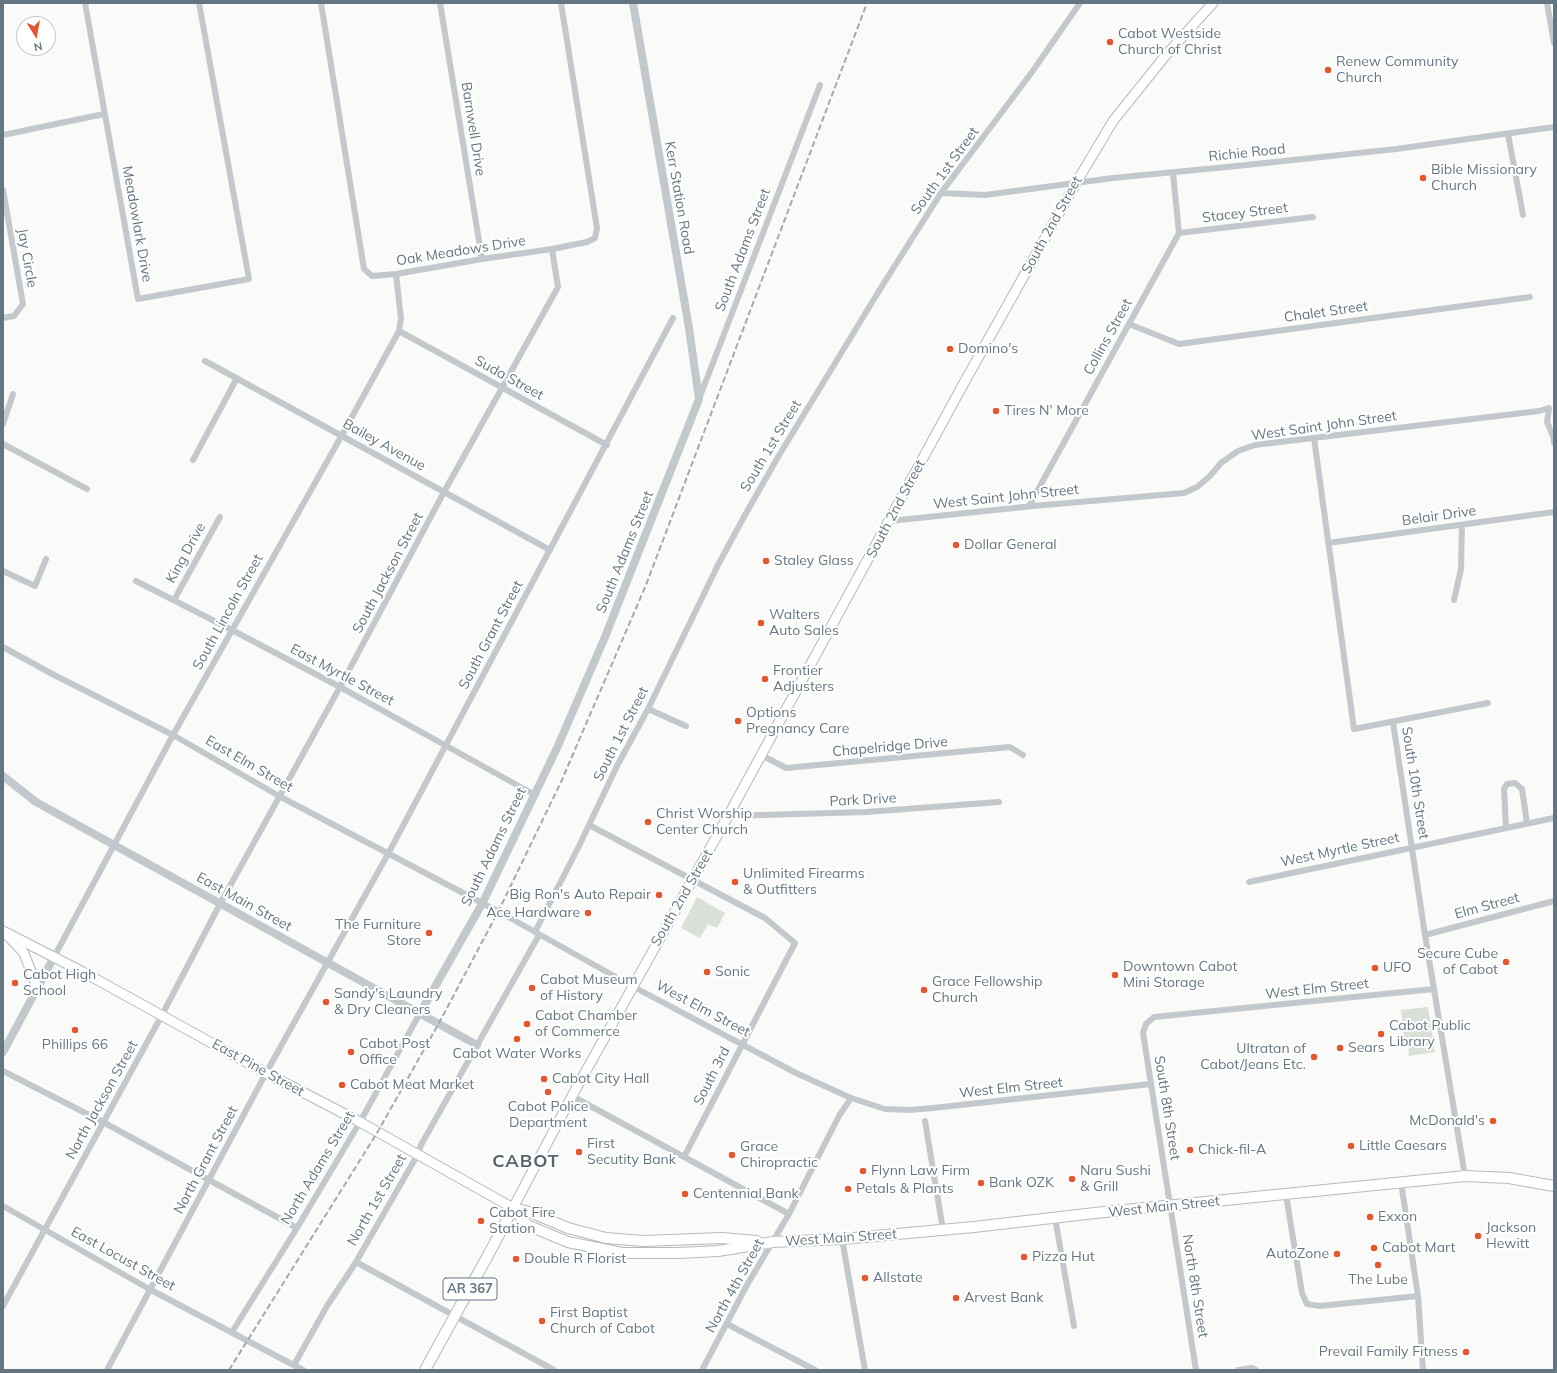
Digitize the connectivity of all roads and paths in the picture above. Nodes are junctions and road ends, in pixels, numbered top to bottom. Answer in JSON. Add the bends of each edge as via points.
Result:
{"nodes":[{"id":1,"x":85,"y":3,"type":"edge"},
{"id":2,"x":199,"y":3,"type":"edge"},
{"id":3,"x":321,"y":3,"type":"edge"},
{"id":4,"x":440,"y":3,"type":"edge"},
{"id":5,"x":561,"y":3,"type":"edge"},
{"id":6,"x":633,"y":3,"type":"edge"},
{"id":7,"x":1080,"y":3,"type":"edge"},
{"id":8,"x":1213,"y":3,"type":"edge"},
{"id":9,"x":1547,"y":3,"type":"edge"},
{"id":10,"x":1554,"y":43,"type":"edge"},
{"id":11,"x":820,"y":85,"type":"dead end"},
{"id":12,"x":104,"y":114,"type":"junction"},
{"id":13,"x":1554,"y":127,"type":"edge"},
{"id":14,"x":1508,"y":134,"type":"junction"},
{"id":15,"x":3,"y":135,"type":"edge"},
{"id":16,"x":1173,"y":173,"type":"junction"},
{"id":17,"x":1076,"y":183,"type":"junction"},
{"id":18,"x":3,"y":190,"type":"edge"},
{"id":19,"x":942,"y":193,"type":"junction"},
{"id":20,"x":1523,"y":215,"type":"dead end"},
{"id":21,"x":1313,"y":217,"type":"dead end"},
{"id":22,"x":1179,"y":233,"type":"junction"},
{"id":23,"x":552,"y":248,"type":"junction"},
{"id":24,"x":482,"y":259,"type":"junction"},
{"id":25,"x":396,"y":274,"type":"junction"},
{"id":26,"x":1530,"y":297,"type":"dead end"},
{"id":27,"x":3,"y":318,"type":"edge"},
{"id":28,"x":673,"y":318,"type":"dead end"},
{"id":29,"x":1129,"y":324,"type":"junction"},
{"id":30,"x":399,"y":330,"type":"junction"},
{"id":31,"x":205,"y":361,"type":"dead end"},
{"id":32,"x":237,"y":378,"type":"junction"},
{"id":33,"x":503,"y":388,"type":"junction"},
{"id":34,"x":13,"y":394,"type":"dead end"},
{"id":35,"x":699,"y":399,"type":"junction"},
{"id":36,"x":3,"y":424,"type":"edge"},
{"id":37,"x":342,"y":435,"type":"junction"},
{"id":38,"x":1314,"y":438,"type":"junction"},
{"id":39,"x":1554,"y":443,"type":"edge"},
{"id":40,"x":3,"y":444,"type":"edge"},
{"id":41,"x":607,"y":445,"type":"junction"},
{"id":42,"x":193,"y":460,"type":"dead end"},
{"id":43,"x":87,"y":489,"type":"dead end"},
{"id":44,"x":444,"y":492,"type":"junction"},
{"id":45,"x":1029,"y":506,"type":"junction"},
{"id":46,"x":1554,"y":512,"type":"edge"},
{"id":47,"x":220,"y":517,"type":"dead end"},
{"id":48,"x":890,"y":521,"type":"junction"},
{"id":49,"x":1462,"y":525,"type":"junction"},
{"id":50,"x":1328,"y":543,"type":"junction"},
{"id":51,"x":550,"y":550,"type":"junction"},
{"id":52,"x":46,"y":558,"type":"dead end"},
{"id":53,"x":3,"y":571,"type":"edge"},
{"id":54,"x":136,"y":581,"type":"dead end"},
{"id":55,"x":174,"y":600,"type":"junction"},
{"id":56,"x":1454,"y":600,"type":"dead end"},
{"id":57,"x":232,"y":630,"type":"junction"},
{"id":58,"x":3,"y":647,"type":"edge"},
{"id":59,"x":340,"y":687,"type":"junction"},
{"id":60,"x":1488,"y":703,"type":"dead end"},
{"id":61,"x":648,"y":709,"type":"junction"},
{"id":62,"x":1393,"y":722,"type":"junction"},
{"id":63,"x":686,"y":726,"type":"dead end"},
{"id":64,"x":173,"y":735,"type":"junction"},
{"id":65,"x":446,"y":745,"type":"junction"},
{"id":66,"x":761,"y":755,"type":"junction"},
{"id":67,"x":1023,"y":755,"type":"dead end"},
{"id":68,"x":3,"y":776,"type":"edge"},
{"id":69,"x":535,"y":795,"type":"junction"},
{"id":70,"x":280,"y":796,"type":"junction"},
{"id":71,"x":999,"y":802,"type":"dead end"},
{"id":72,"x":728,"y":816,"type":"junction"},
{"id":73,"x":1554,"y":818,"type":"edge"},
{"id":74,"x":1527,"y":823,"type":"junction"},
{"id":75,"x":589,"y":826,"type":"junction"},
{"id":76,"x":1506,"y":827,"type":"junction"},
{"id":77,"x":114,"y":844,"type":"junction"},
{"id":78,"x":1413,"y":847,"type":"junction"},
{"id":79,"x":388,"y":854,"type":"junction"},
{"id":80,"x":692,"y":881,"type":"junction"},
{"id":81,"x":1249,"y":882,"type":"dead end"},
{"id":82,"x":1554,"y":901,"type":"edge"},
{"id":83,"x":220,"y":904,"type":"junction"},
{"id":84,"x":482,"y":904,"type":"junction"},
{"id":85,"x":3,"y":931,"type":"edge"},
{"id":86,"x":537,"y":934,"type":"junction"},
{"id":87,"x":1425,"y":935,"type":"junction"},
{"id":88,"x":54,"y":957,"type":"junction"},
{"id":89,"x":328,"y":963,"type":"junction"},
{"id":90,"x":632,"y":986,"type":"junction"},
{"id":91,"x":1434,"y":989,"type":"junction"},
{"id":92,"x":38,"y":990,"type":"junction"},
{"id":93,"x":420,"y":1014,"type":"junction"},
{"id":94,"x":162,"y":1015,"type":"junction"},
{"id":95,"x":1154,"y":1018,"type":"joint"},
{"id":96,"x":742,"y":1044,"type":"junction"},
{"id":97,"x":477,"y":1045,"type":"junction"},
{"id":98,"x":3,"y":1052,"type":"edge"},
{"id":99,"x":3,"y":1071,"type":"edge"},
{"id":100,"x":266,"y":1073,"type":"junction"},
{"id":101,"x":1151,"y":1084,"type":"junction"},
{"id":102,"x":572,"y":1096,"type":"junction"},
{"id":103,"x":851,"y":1098,"type":"junction"},
{"id":104,"x":925,"y":1121,"type":"dead end"},
{"id":105,"x":102,"y":1122,"type":"junction"},
{"id":106,"x":360,"y":1122,"type":"junction"},
{"id":107,"x":418,"y":1154,"type":"junction"},
{"id":108,"x":684,"y":1157,"type":"junction"},
{"id":109,"x":1465,"y":1176,"type":"junction"},
{"id":110,"x":208,"y":1180,"type":"junction"},
{"id":111,"x":1401,"y":1182,"type":"junction"},
{"id":112,"x":1554,"y":1186,"type":"edge"},
{"id":113,"x":1286,"y":1194,"type":"junction"},
{"id":114,"x":3,"y":1206,"type":"edge"},
{"id":115,"x":1171,"y":1206,"type":"junction"},
{"id":116,"x":513,"y":1208,"type":"junction"},
{"id":117,"x":789,"y":1214,"type":"junction"},
{"id":118,"x":1055,"y":1218,"type":"junction"},
{"id":119,"x":297,"y":1228,"type":"junction"},
{"id":120,"x":46,"y":1230,"type":"junction"},
{"id":121,"x":943,"y":1230,"type":"junction"},
{"id":122,"x":842,"y":1238,"type":"junction"},
{"id":123,"x":773,"y":1242,"type":"junction"},
{"id":124,"x":356,"y":1262,"type":"junction"},
{"id":125,"x":151,"y":1290,"type":"junction"},
{"id":126,"x":1418,"y":1296,"type":"junction"},
{"id":127,"x":3,"y":1306,"type":"edge"},
{"id":128,"x":455,"y":1316,"type":"junction"},
{"id":129,"x":727,"y":1324,"type":"junction"},
{"id":130,"x":1074,"y":1326,"type":"dead end"},
{"id":131,"x":232,"y":1332,"type":"junction"},
{"id":132,"x":294,"y":1365,"type":"junction"},
{"id":133,"x":107,"y":1370,"type":"edge"},
{"id":134,"x":303,"y":1370,"type":"edge"},
{"id":135,"x":425,"y":1370,"type":"edge"},
{"id":136,"x":554,"y":1370,"type":"edge"},
{"id":137,"x":702,"y":1370,"type":"edge"},
{"id":138,"x":815,"y":1370,"type":"edge"},
{"id":139,"x":864,"y":1370,"type":"edge"},
{"id":140,"x":1196,"y":1370,"type":"edge"},
{"id":141,"x":1238,"y":1370,"type":"edge"},
{"id":142,"x":1256,"y":1370,"type":"edge"},
{"id":143,"x":1423,"y":1370,"type":"edge"}],
"edges":[{"from":1,"to":12,"type":"street","name":"Meadowlark Drive"},
{"from":2,"to":12,"type":"street","name":"Meadowlark Drive","via":[[249,279],[138,299]]},
{"from":3,"to":25,"type":"street","name":"Oak Meadows Drive","via":[[364,269],[372,276]]},
{"from":4,"to":24,"type":"street","name":"Barnwell Drive"},
{"from":5,"to":23,"type":"street","name":"Oak Meadows Drive","via":[[597,228],[595,238],[587,242]]},
{"from":6,"to":35,"type":"street","name":"Kerr Station Road"},
{"from":7,"to":19,"type":"street","name":"South 1st Street"},
{"from":8,"to":17,"type":"main road","name":"South 2nd Street","number":"AR 367","via":[[1161,60],[1113,121]]},
{"from":9,"to":10,"type":"street"},
{"from":11,"to":35,"type":"street","name":"South Adams Street"},
{"from":12,"to":15,"type":"street"},
{"from":13,"to":14,"type":"street","name":"Richie Road"},
{"from":14,"to":16,"type":"street","name":"Richie Road"},
{"from":14,"to":20,"type":"street"},
{"from":16,"to":17,"type":"street","name":"Richie Road"},
{"from":16,"to":22,"type":"street"},
{"from":17,"to":19,"type":"street","name":"Richie Road","via":[[985,195]]},
{"from":17,"to":48,"type":"main road","name":"South 2nd Street","number":"AR 367"},
{"from":18,"to":27,"type":"street","name":"Jay Circle","via":[[23,304],[14,316]]},
{"from":19,"to":61,"type":"street","name":"South 1st Street","via":[[778,457],[745,515]]},
{"from":21,"to":22,"type":"street","name":"Stacey Street"},
{"from":22,"to":29,"type":"street","name":"Collins Street"},
{"from":23,"to":24,"type":"street","name":"Oak Meadows Drive"},
{"from":23,"to":33,"type":"street","name":"South Jackson Street","via":[[558,287]]},
{"from":24,"to":25,"type":"street","name":"Oak Meadows Drive"},
{"from":25,"to":30,"type":"street","name":"South Lincoln Street","via":[[402,319]]},
{"from":26,"to":29,"type":"street","name":"Chalet Street","via":[[1179,344]]},
{"from":28,"to":41,"type":"street","name":"South Grant Street"},
{"from":29,"to":45,"type":"street","name":"Collins Street"},
{"from":30,"to":33,"type":"street","name":"Suda Street"},
{"from":30,"to":37,"type":"street","name":"South Lincoln Street"},
{"from":31,"to":32,"type":"street","name":"Bailey Avenue"},
{"from":32,"to":37,"type":"street","name":"Bailey Avenue"},
{"from":32,"to":42,"type":"street"},
{"from":33,"to":41,"type":"street","name":"Suda Street"},
{"from":33,"to":44,"type":"street","name":"South Jackson Street"},
{"from":34,"to":36,"type":"street"},
{"from":35,"to":69,"type":"street","name":"South Adams Street","via":[[605,637]]},
{"from":37,"to":44,"type":"street","name":"Bailey Avenue"},
{"from":37,"to":57,"type":"street","name":"South Lincoln Street"},
{"from":38,"to":39,"type":"street","name":"West Saint John Street","via":[[1549,408],[1547,422]]},
{"from":38,"to":45,"type":"street","name":"West Saint John Street","via":[[1255,445],[1238,451],[1197,487],[1184,493]]},
{"from":38,"to":50,"type":"street","name":"South 10th Street"},
{"from":40,"to":43,"type":"street"},
{"from":41,"to":51,"type":"street","name":"South Grant Street"},
{"from":44,"to":51,"type":"street","name":"Bailey Avenue"},
{"from":44,"to":59,"type":"street","name":"South Jackson Street"},
{"from":45,"to":48,"type":"street","name":"West Saint John Street"},
{"from":46,"to":49,"type":"street","name":"Belair Drive"},
{"from":47,"to":55,"type":"street","name":"King Drive"},
{"from":48,"to":66,"type":"main road","name":"South 2nd Street","number":"AR 367"},
{"from":49,"to":50,"type":"street","name":"Belair Drive"},
{"from":49,"to":56,"type":"street","via":[[1461,569]]},
{"from":50,"to":62,"type":"street","name":"South 10th Street","via":[[1354,729]]},
{"from":51,"to":65,"type":"street","name":"South Grant Street"},
{"from":52,"to":53,"type":"street","via":[[34,586]]},
{"from":54,"to":55,"type":"street","name":"East Myrtle Street"},
{"from":55,"to":57,"type":"street","name":"East Myrtle Street"},
{"from":57,"to":59,"type":"street","name":"East Myrtle Street"},
{"from":57,"to":64,"type":"street","name":"South Lincoln Street"},
{"from":58,"to":64,"type":"street","name":"East Elm Street"},
{"from":59,"to":65,"type":"street","name":"East Myrtle Street"},
{"from":59,"to":70,"type":"street","name":"South Jackson Street"},
{"from":60,"to":62,"type":"street"},
{"from":61,"to":63,"type":"street"},
{"from":61,"to":75,"type":"street","name":"South 1st Street"},
{"from":62,"to":78,"type":"street","name":"South 10th Street"},
{"from":64,"to":70,"type":"street","name":"East Elm Street"},
{"from":64,"to":77,"type":"street","name":"South Lincoln Street"},
{"from":65,"to":69,"type":"street","name":"East Myrtle Street"},
{"from":65,"to":79,"type":"street","name":"South Grant Street"},
{"from":66,"to":67,"type":"street","name":"Chapelridge Drive","via":[[786,768],[1010,748]]},
{"from":66,"to":72,"type":"main road","name":"South 2nd Street","number":"AR 367"},
{"from":68,"to":77,"type":"street","name":"East Main Street","via":[[36,802]]},
{"from":69,"to":84,"type":"street","name":"South Adams Street"},
{"from":70,"to":79,"type":"street","name":"East Elm Street"},
{"from":70,"to":83,"type":"street","name":"South Jackson Street"},
{"from":71,"to":72,"type":"street","name":"Park Drive","via":[[866,812]]},
{"from":72,"to":80,"type":"main road","name":"South 2nd Street","number":"AR 367"},
{"from":73,"to":74,"type":"street","name":"West Myrtle Street"},
{"from":74,"to":76,"type":"street","name":"West Myrtle Street"},
{"from":74,"to":76,"type":"street","via":[[1522,790],[1515,783],[1507,784],[1504,789]]},
{"from":75,"to":80,"type":"street"},
{"from":75,"to":86,"type":"street","name":"South 1st Street"},
{"from":76,"to":78,"type":"street","name":"West Myrtle Street"},
{"from":77,"to":83,"type":"street","name":"East Main Street"},
{"from":77,"to":88,"type":"street","name":"South Lincoln Street"},
{"from":78,"to":81,"type":"street","name":"West Myrtle Street"},
{"from":78,"to":87,"type":"street","name":"South 10th Street"},
{"from":79,"to":84,"type":"street","name":"East Elm Street"},
{"from":79,"to":89,"type":"street","name":"South Grant Street"},
{"from":80,"to":90,"type":"main road","name":"South 2nd Street","number":"AR 367"},
{"from":80,"to":96,"type":"street","name":"South 3rd","via":[[765,918],[795,943]]},
{"from":82,"to":87,"type":"street","name":"Elm Street"},
{"from":83,"to":89,"type":"street","name":"East Main Street"},
{"from":83,"to":94,"type":"street","name":"North Jackson Street"},
{"from":84,"to":86,"type":"street","name":"West Elm Street"},
{"from":84,"to":93,"type":"street","name":"South Adams Street"},
{"from":85,"to":88,"type":"main road","name":"East Pine Street"},
{"from":85,"to":92,"type":"main road","via":[[24,953]]},
{"from":86,"to":90,"type":"street","name":"West Elm Street"},
{"from":86,"to":97,"type":"street","name":"South 1st Street"},
{"from":87,"to":91,"type":"street","name":"South 10th Street"},
{"from":88,"to":92,"type":"street"},
{"from":88,"to":94,"type":"main road","name":"East Pine Street"},
{"from":89,"to":93,"type":"street","name":"East Main Street"},
{"from":89,"to":100,"type":"street","name":"North Grant Street"},
{"from":90,"to":96,"type":"street","name":"West Elm Street"},
{"from":90,"to":102,"type":"main road","name":"South 2nd Street","number":"AR 367"},
{"from":91,"to":95,"type":"street","name":"West Elm Street"},
{"from":91,"to":109,"type":"street","name":"South 10th Street"},
{"from":92,"to":98,"type":"street"},
{"from":93,"to":97,"type":"street","name":"East Main Street"},
{"from":93,"to":106,"type":"street","name":"North Adams Street"},
{"from":94,"to":100,"type":"main road","name":"East Pine Street"},
{"from":94,"to":105,"type":"street","name":"North Jackson Street"},
{"from":95,"to":101,"type":"street","name":"South 8th Street","via":[[1146,1024],[1143,1033]]},
{"from":96,"to":103,"type":"street","name":"West Elm Street","via":[[796,1073]]},
{"from":96,"to":108,"type":"street","name":"South 3rd"},
{"from":97,"to":107,"type":"street","name":"North 1st Street"},
{"from":99,"to":105,"type":"street"},
{"from":100,"to":106,"type":"main road","name":"East Pine Street"},
{"from":100,"to":110,"type":"street","name":"North Grant Street"},
{"from":101,"to":103,"type":"street","name":"West Elm Street","via":[[909,1110],[885,1109]]},
{"from":101,"to":115,"type":"street","name":"South 8th Street"},
{"from":102,"to":108,"type":"street","name":"West Main Street"},
{"from":102,"to":116,"type":"main road","number":"AR 367"},
{"from":103,"to":117,"type":"street","name":"North 4th Street","via":[[839,1116]]},
{"from":104,"to":121,"type":"street"},
{"from":105,"to":110,"type":"street"},
{"from":105,"to":120,"type":"street","name":"North Jackson Street"},
{"from":106,"to":107,"type":"main road","name":"East Pine Street"},
{"from":106,"to":119,"type":"street","name":"North Adams Street"},
{"from":107,"to":116,"type":"main road","name":"East Pine Street"},
{"from":107,"to":124,"type":"street","name":"North 1st Street"},
{"from":108,"to":117,"type":"street","name":"West Main Street"},
{"from":109,"to":111,"type":"main road","name":"West Main Street"},
{"from":109,"to":112,"type":"main road","name":"West Main Street","via":[[1509,1178]]},
{"from":110,"to":119,"type":"street"},
{"from":110,"to":125,"type":"street","name":"North Grant Street"},
{"from":111,"to":113,"type":"main road","name":"West Main Street"},
{"from":111,"to":126,"type":"street"},
{"from":113,"to":115,"type":"main road","name":"West Main Street"},
{"from":113,"to":126,"type":"street","via":[[1302,1293],[1307,1304],[1320,1306]]},
{"from":114,"to":120,"type":"street","name":"East Locust Street"},
{"from":115,"to":118,"type":"main road","name":"West Main Street"},
{"from":115,"to":140,"type":"street","name":"North 8th Street"},
{"from":116,"to":123,"type":"main road","name":"West Main Street","via":[[530,1212],[568,1228],[606,1238],[642,1241],[722,1238]]},
{"from":116,"to":128,"type":"main road","number":"AR 367"},
{"from":117,"to":123,"type":"street","name":"North 4th Street"},
{"from":118,"to":121,"type":"main road","name":"West Main Street"},
{"from":118,"to":130,"type":"street"},
{"from":119,"to":131,"type":"street","name":"North Adams Street"},
{"from":120,"to":125,"type":"street","name":"East Locust Street"},
{"from":120,"to":127,"type":"street","name":"North Jackson Street"},
{"from":121,"to":122,"type":"main road","name":"West Main Street"},
{"from":122,"to":123,"type":"main road","name":"West Main Street"},
{"from":122,"to":139,"type":"street"},
{"from":123,"to":129,"type":"street","name":"North 4th Street"},
{"from":124,"to":128,"type":"street"},
{"from":124,"to":132,"type":"street","name":"North 1st Street","via":[[327,1306]]},
{"from":125,"to":131,"type":"street","name":"East Locust Street"},
{"from":125,"to":133,"type":"street","name":"North Grant Street"},
{"from":126,"to":143,"type":"street"},
{"from":128,"to":135,"type":"main road","number":"AR 367"},
{"from":128,"to":136,"type":"street"},
{"from":129,"to":137,"type":"street","name":"North 4th Street"},
{"from":129,"to":138,"type":"street"},
{"from":131,"to":132,"type":"street","name":"East Locust Street"},
{"from":132,"to":134,"type":"street","name":"East Locust Street"},
{"from":141,"to":142,"type":"street"}]}
